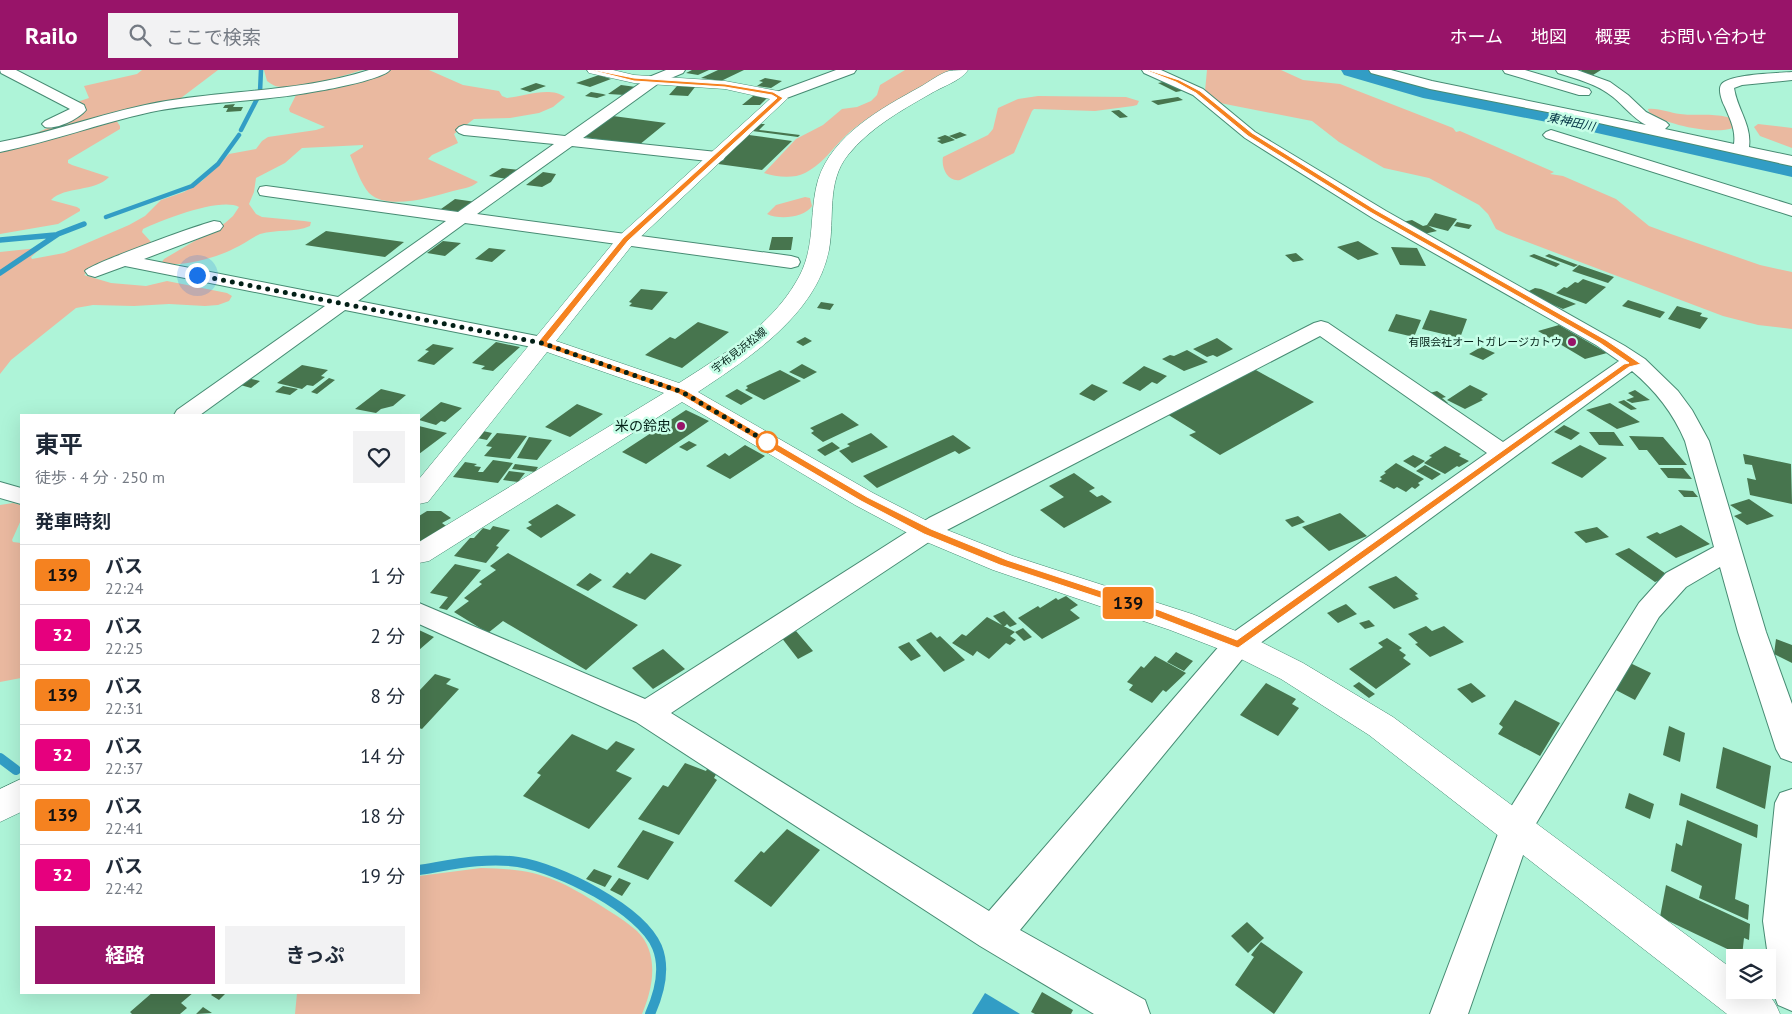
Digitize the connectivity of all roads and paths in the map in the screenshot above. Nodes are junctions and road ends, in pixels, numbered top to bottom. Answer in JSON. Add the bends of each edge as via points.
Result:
{"nodes":[{"id":1,"x":6,"y":70,"type":"edge"},
{"id":2,"x":383,"y":70,"type":"edge"},
{"id":3,"x":594,"y":70,"type":"edge"},
{"id":4,"x":678,"y":70,"type":"edge"},
{"id":5,"x":849,"y":70,"type":"edge"},
{"id":6,"x":961,"y":70,"type":"edge"},
{"id":7,"x":1149,"y":70,"type":"edge"},
{"id":8,"x":1376,"y":70,"type":"edge"},
{"id":9,"x":1510,"y":70,"type":"edge"},
{"id":10,"x":1563,"y":70,"type":"edge"},
{"id":11,"x":1792,"y":76,"type":"edge"},
{"id":12,"x":654,"y":80,"type":"junction"},
{"id":13,"x":779,"y":96,"type":"junction"},
{"id":14,"x":1627,"y":103,"type":"junction"},
{"id":15,"x":464,"y":130,"type":"dead end"},
{"id":16,"x":1551,"y":135,"type":"dead end"},
{"id":17,"x":1693,"y":139,"type":"junction"},
{"id":18,"x":570,"y":141,"type":"junction"},
{"id":19,"x":0,"y":142,"type":"edge"},
{"id":20,"x":0,"y":147,"type":"edge"},
{"id":21,"x":1741,"y":150,"type":"junction"},
{"id":22,"x":717,"y":157,"type":"junction"},
{"id":23,"x":1792,"y":161,"type":"edge"},
{"id":24,"x":266,"y":191,"type":"dead end"},
{"id":25,"x":1792,"y":211,"type":"edge"},
{"id":26,"x":462,"y":218,"type":"junction"},
{"id":27,"x":214,"y":226,"type":"dead end"},
{"id":28,"x":626,"y":240,"type":"junction"},
{"id":29,"x":122,"y":260,"type":"junction"},
{"id":30,"x":791,"y":262,"type":"dead end"},
{"id":31,"x":95,"y":271,"type":"dead end"},
{"id":32,"x":342,"y":303,"type":"junction"},
{"id":33,"x":542,"y":343,"type":"junction"},
{"id":34,"x":1637,"y":364,"type":"junction"},
{"id":35,"x":682,"y":392,"type":"junction"},
{"id":36,"x":186,"y":414,"type":"edge"},
{"id":37,"x":1504,"y":454,"type":"junction"},
{"id":38,"x":0,"y":490,"type":"edge"},
{"id":39,"x":420,"y":495,"type":"edge"},
{"id":40,"x":20,"y":496,"type":"edge"},
{"id":41,"x":927,"y":532,"type":"junction"},
{"id":42,"x":1728,"y":551,"type":"junction"},
{"id":43,"x":420,"y":553,"type":"edge"},
{"id":44,"x":420,"y":613,"type":"edge"},
{"id":45,"x":1238,"y":644,"type":"junction"},
{"id":46,"x":1785,"y":710,"type":"edge"},
{"id":47,"x":647,"y":713,"type":"junction"},
{"id":48,"x":1792,"y":749,"type":"edge"},
{"id":49,"x":20,"y":795,"type":"edge"},
{"id":50,"x":0,"y":807,"type":"edge"},
{"id":51,"x":1792,"y":812,"type":"edge"},
{"id":52,"x":1516,"y":828,"type":"junction"},
{"id":53,"x":993,"y":934,"type":"junction"},
{"id":54,"x":1792,"y":992,"type":"edge"},
{"id":55,"x":1131,"y":1014,"type":"edge"},
{"id":56,"x":1449,"y":1014,"type":"edge"},
{"id":57,"x":1760,"y":1014,"type":"edge"}],
"edges":[{"from":1,"to":19,"type":"street","via":[[79,110]]},
{"from":2,"to":20,"type":"street","via":[[290,92],[151,108]]},
{"from":3,"to":12,"type":"street","via":[[626,78]]},
{"from":4,"to":12,"type":"street"},
{"from":5,"to":13,"type":"street"},
{"from":6,"to":35,"type":"street","name":"宇布見浜松線","via":[[877,120],[849,144],[828,178],[820,249],[798,294],[759,336]]},
{"from":7,"to":34,"type":"street","via":[[1198,92],[1250,135],[1372,211],[1603,341]]},
{"from":8,"to":17,"type":"street","via":[[1430,85]]},
{"from":9,"to":14,"type":"street"},
{"from":10,"to":14,"type":"street","via":[[1610,88]]},
{"from":11,"to":21,"type":"street","via":[[1739,81],[1727,86],[1744,134]]},
{"from":12,"to":13,"type":"street","via":[[725,85]]},
{"from":12,"to":18,"type":"street"},
{"from":13,"to":22,"type":"street","via":[[779,100]]},
{"from":14,"to":17,"type":"street","via":[[1646,119]]},
{"from":15,"to":18,"type":"street"},
{"from":16,"to":25,"type":"street"},
{"from":17,"to":21,"type":"street"},
{"from":18,"to":22,"type":"street"},
{"from":18,"to":26,"type":"street"},
{"from":21,"to":23,"type":"street"},
{"from":22,"to":28,"type":"street"},
{"from":24,"to":26,"type":"street"},
{"from":26,"to":28,"type":"street"},
{"from":26,"to":32,"type":"street"},
{"from":27,"to":29,"type":"street"},
{"from":28,"to":30,"type":"street"},
{"from":28,"to":33,"type":"street"},
{"from":29,"to":31,"type":"street"},
{"from":29,"to":32,"type":"street"},
{"from":32,"to":33,"type":"street"},
{"from":32,"to":36,"type":"street"},
{"from":33,"to":35,"type":"street"},
{"from":33,"to":39,"type":"street"},
{"from":34,"to":37,"type":"street","via":[[1627,365]]},
{"from":34,"to":42,"type":"street","via":[[1669,394],[1692,429]]},
{"from":35,"to":41,"type":"street","via":[[876,506]]},
{"from":35,"to":43,"type":"street","name":"宇布見浜松線"},
{"from":37,"to":41,"type":"street","via":[[1321,327]]},
{"from":37,"to":45,"type":"street"},
{"from":38,"to":40,"type":"street"},
{"from":41,"to":45,"type":"street","via":[[1003,563],[1156,612]]},
{"from":41,"to":47,"type":"street"},
{"from":42,"to":46,"type":"street","via":[[1752,632]]},
{"from":42,"to":52,"type":"street","via":[[1676,580],[1649,610]]},
{"from":44,"to":47,"type":"street"},
{"from":45,"to":52,"type":"street","via":[[1352,706]]},
{"from":45,"to":53,"type":"street"},
{"from":46,"to":48,"type":"street"},
{"from":47,"to":53,"type":"street"},
{"from":49,"to":50,"type":"street"},
{"from":51,"to":54,"type":"street","via":[[1781,921]]},
{"from":52,"to":56,"type":"street"},
{"from":52,"to":57,"type":"street"},
{"from":53,"to":55,"type":"street"}]}
